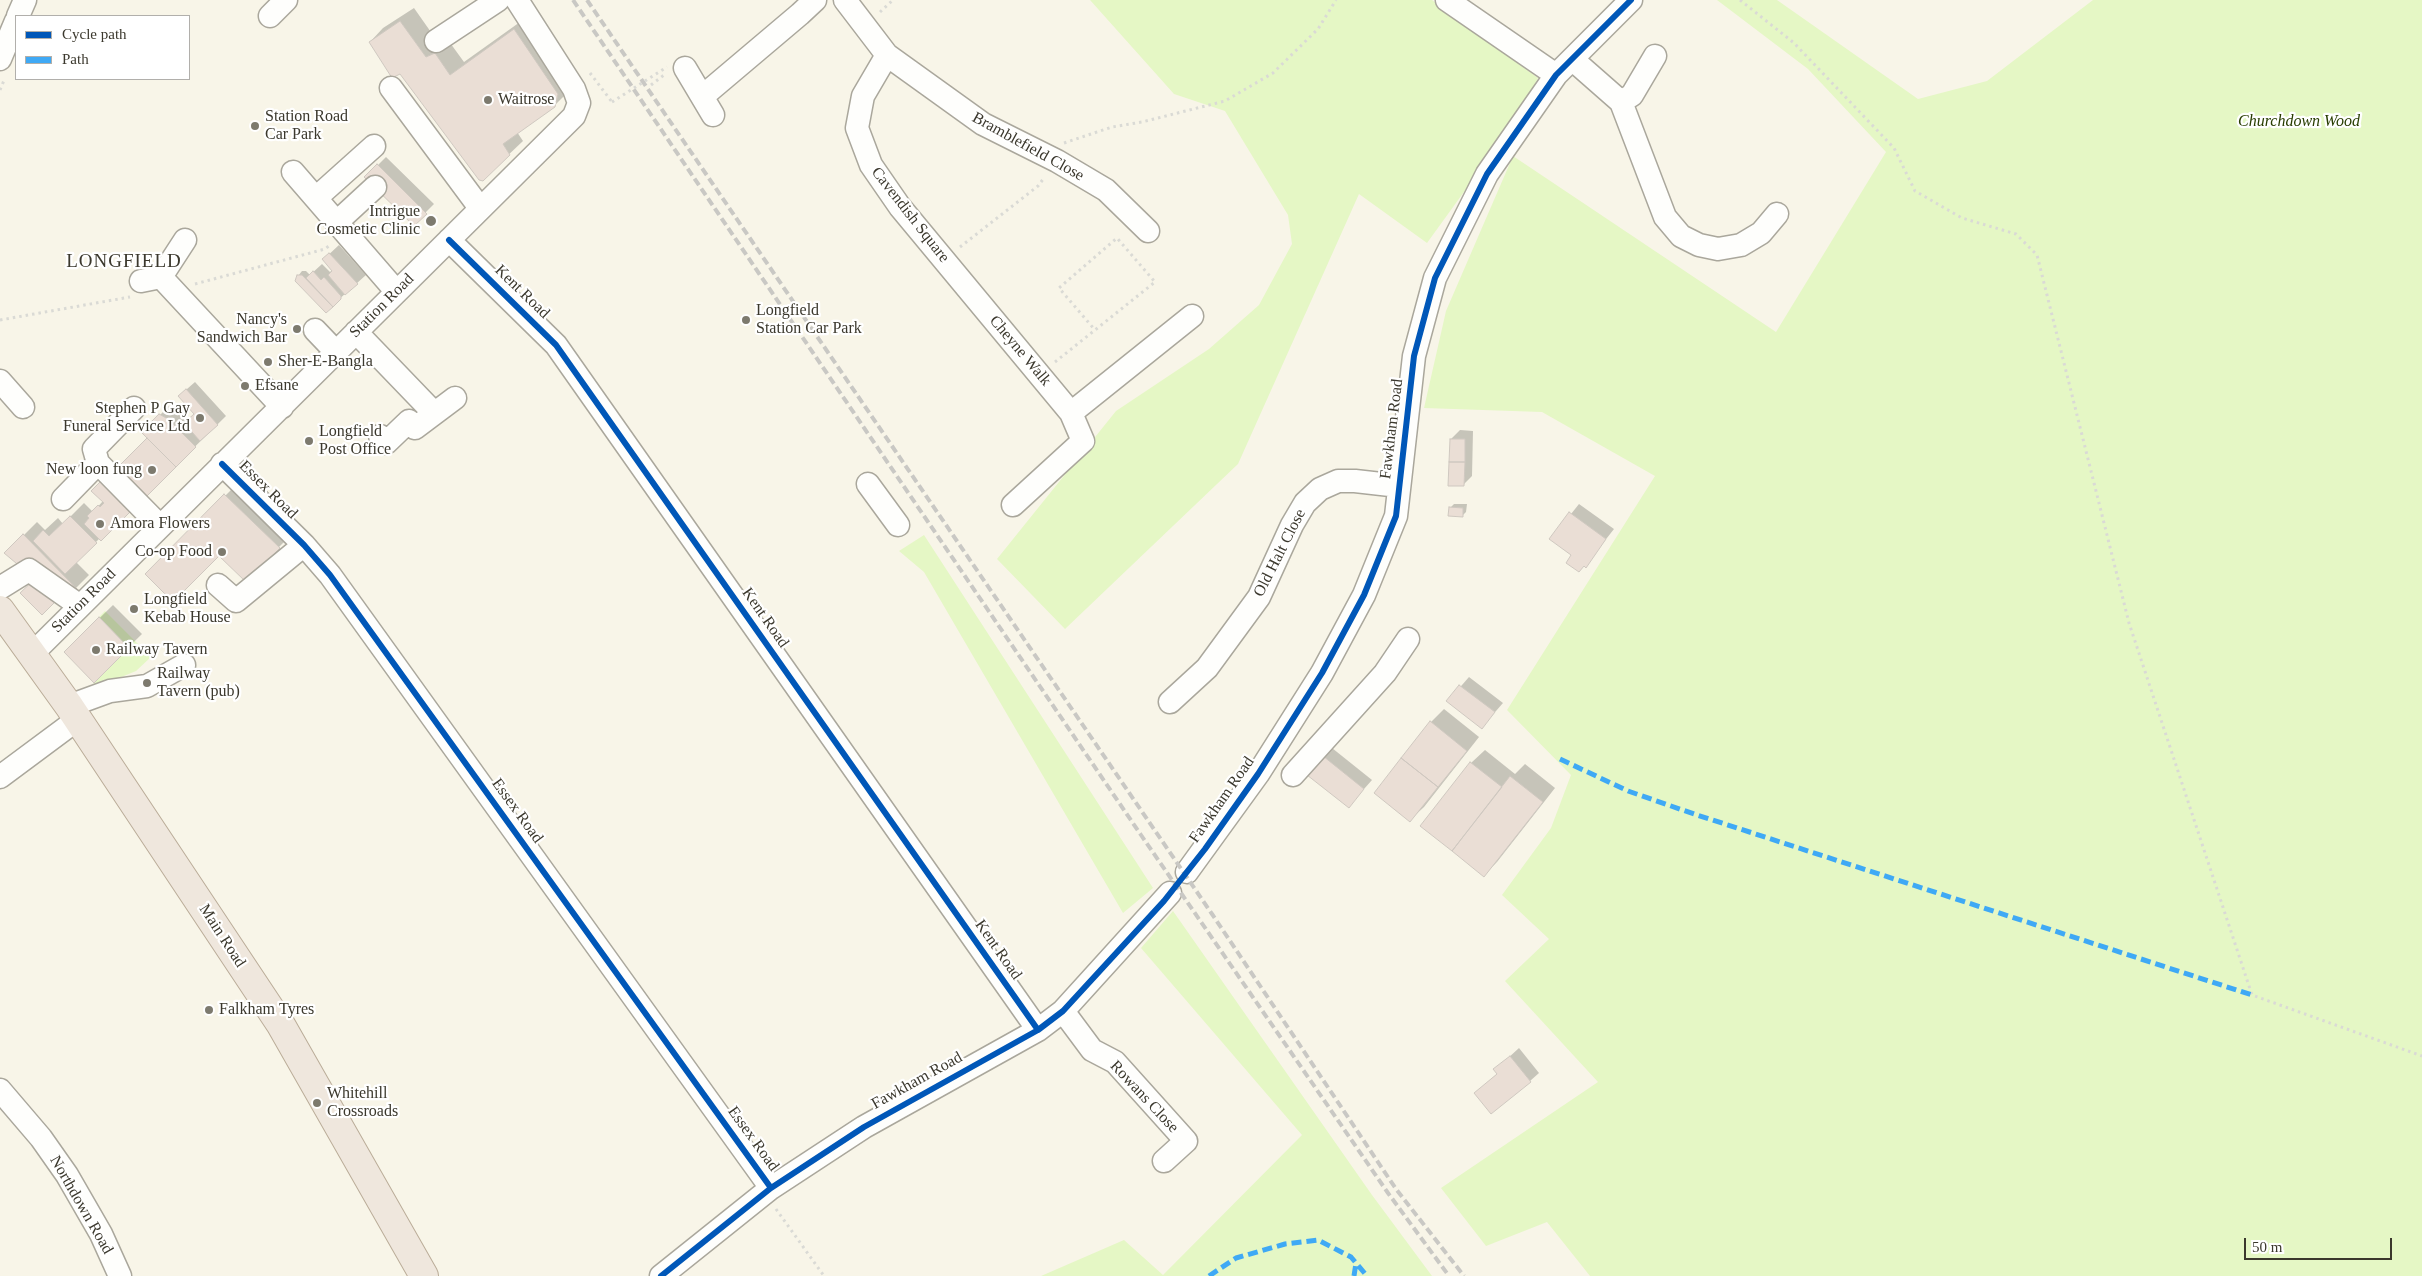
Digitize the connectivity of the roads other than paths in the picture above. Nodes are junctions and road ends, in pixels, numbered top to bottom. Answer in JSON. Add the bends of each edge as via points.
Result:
{"nodes":[{"id":1,"x":25,"y":0,"type":"edge"},
{"id":2,"x":286,"y":0,"type":"edge"},
{"id":3,"x":498,"y":0,"type":"edge"},
{"id":4,"x":516,"y":0,"type":"edge"},
{"id":5,"x":845,"y":0,"type":"edge"},
{"id":6,"x":1447,"y":0,"type":"edge"},
{"id":7,"x":1623,"y":2,"type":"edge"},
{"id":8,"x":802,"y":5,"type":"edge"},
{"id":9,"x":18,"y":15,"type":"edge"},
{"id":10,"x":270,"y":16,"type":"dead end"},
{"id":11,"x":15,"y":23,"type":"edge"},
{"id":12,"x":436,"y":40,"type":"dead end"},
{"id":13,"x":887,"y":55,"type":"junction"},
{"id":14,"x":1655,"y":56,"type":"dead end"},
{"id":15,"x":0,"y":59,"type":"edge"},
{"id":16,"x":1572,"y":59,"type":"junction"},
{"id":17,"x":676,"y":68,"type":"road end"},
{"id":18,"x":1556,"y":75,"type":"junction"},
{"id":19,"x":391,"y":88,"type":"dead end"},
{"id":20,"x":1621,"y":102,"type":"junction"},
{"id":21,"x":374,"y":146,"type":"dead end"},
{"id":22,"x":293,"y":172,"type":"dead end"},
{"id":23,"x":374,"y":187,"type":"dead end"},
{"id":24,"x":480,"y":208,"type":"junction"},
{"id":25,"x":322,"y":212,"type":"junction"},
{"id":26,"x":1776,"y":214,"type":"dead end"},
{"id":27,"x":1148,"y":231,"type":"dead end"},
{"id":28,"x":185,"y":240,"type":"dead end"},
{"id":29,"x":449,"y":240,"type":"junction"},
{"id":30,"x":968,"y":289,"type":"joint"},
{"id":31,"x":396,"y":291,"type":"junction"},
{"id":32,"x":1192,"y":316,"type":"dead end"},
{"id":33,"x":315,"y":330,"type":"dead end"},
{"id":34,"x":356,"y":332,"type":"junction"},
{"id":35,"x":336,"y":352,"type":"junction"},
{"id":36,"x":0,"y":381,"type":"edge"},
{"id":37,"x":455,"y":398,"type":"dead end"},
{"id":38,"x":282,"y":406,"type":"junction"},
{"id":39,"x":24,"y":407,"type":"dead end"},
{"id":40,"x":134,"y":408,"type":"dead end"},
{"id":41,"x":434,"y":413,"type":"junction"},
{"id":42,"x":1071,"y":413,"type":"junction"},
{"id":43,"x":380,"y":436,"type":"dead end"},
{"id":44,"x":98,"y":462,"type":"junction"},
{"id":45,"x":222,"y":464,"type":"junction"},
{"id":46,"x":868,"y":484,"type":"dead end"},
{"id":47,"x":1399,"y":486,"type":"junction"},
{"id":48,"x":63,"y":499,"type":"dead end"},
{"id":49,"x":1013,"y":504,"type":"dead end"},
{"id":50,"x":898,"y":525,"type":"dead end"},
{"id":51,"x":160,"y":526,"type":"junction"},
{"id":52,"x":304,"y":545,"type":"junction"},
{"id":53,"x":218,"y":585,"type":"dead end"},
{"id":54,"x":0,"y":588,"type":"edge"},
{"id":55,"x":80,"y":606,"type":"junction"},
{"id":56,"x":3,"y":620,"type":"edge"},
{"id":57,"x":1408,"y":639,"type":"dead end"},
{"id":58,"x":32,"y":654,"type":"junction"},
{"id":59,"x":184,"y":665,"type":"dead end"},
{"id":60,"x":1170,"y":702,"type":"dead end"},
{"id":61,"x":74,"y":712,"type":"junction"},
{"id":62,"x":1293,"y":775,"type":"dead end"},
{"id":63,"x":0,"y":777,"type":"edge"},
{"id":64,"x":1187,"y":872,"type":"dead end"},
{"id":65,"x":1170,"y":893,"type":"dead end"},
{"id":66,"x":1063,"y":1011,"type":"junction"},
{"id":67,"x":1038,"y":1030,"type":"junction"},
{"id":68,"x":0,"y":1090,"type":"edge"},
{"id":69,"x":1164,"y":1162,"type":"dead end"},
{"id":70,"x":768,"y":1191,"type":"junction"},
{"id":71,"x":120,"y":1276,"type":"edge"},
{"id":72,"x":424,"y":1276,"type":"edge"},
{"id":73,"x":661,"y":1276,"type":"edge"}],
"edges":[{"from":1,"to":9,"type":"street"},
{"from":2,"to":10,"type":"street"},
{"from":3,"to":12,"type":"street"},
{"from":4,"to":24,"type":"street","name":"Station Road","via":[[574,89],[579,103],[574,116]]},
{"from":5,"to":13,"type":"street","name":"Bramblefield Close"},
{"from":6,"to":18,"type":"street"},
{"from":7,"to":16,"type":"street","name":"Fawkham Road"},
{"from":8,"to":17,"type":"street","via":[[708,105]]},
{"from":11,"to":15,"type":"street"},
{"from":13,"to":27,"type":"street","name":"Bramblefield Close","via":[[982,124],[1106,190]]},
{"from":13,"to":30,"type":"street","name":"Cavendish Square","via":[[863,96],[857,128],[870,165],[900,207]]},
{"from":14,"to":20,"type":"street","via":[[1632,95]]},
{"from":16,"to":18,"type":"street","name":"Fawkham Road"},
{"from":16,"to":20,"type":"street"},
{"from":18,"to":47,"type":"street","name":"Fawkham Road","via":[[1487,174],[1435,278],[1414,356]]},
{"from":19,"to":24,"type":"street"},
{"from":20,"to":26,"type":"street","via":[[1665,217],[1681,236],[1699,245],[1718,249],[1741,245],[1761,233]]},
{"from":21,"to":25,"type":"street"},
{"from":22,"to":25,"type":"street"},
{"from":23,"to":25,"type":"street"},
{"from":24,"to":29,"type":"street","name":"Station Road"},
{"from":25,"to":31,"type":"street"},
{"from":28,"to":38,"type":"street","via":[[151,279]]},
{"from":29,"to":31,"type":"street","name":"Station Road"},
{"from":29,"to":67,"type":"street","name":"Kent Road","via":[[556,345]]},
{"from":30,"to":42,"type":"street","name":"Cheyne Walk"},
{"from":31,"to":34,"type":"street","name":"Station Road"},
{"from":32,"to":42,"type":"street"},
{"from":33,"to":35,"type":"street"},
{"from":34,"to":35,"type":"street","name":"Station Road"},
{"from":34,"to":41,"type":"street"},
{"from":35,"to":38,"type":"street","name":"Station Road"},
{"from":36,"to":39,"type":"street"},
{"from":37,"to":41,"type":"street"},
{"from":38,"to":45,"type":"street","name":"Station Road"},
{"from":40,"to":44,"type":"street","via":[[94,449]]},
{"from":41,"to":43,"type":"street","via":[[415,428],[409,421],[386,443]]},
{"from":42,"to":49,"type":"street","name":"Cheyne Walk","via":[[1083,441]]},
{"from":44,"to":48,"type":"street"},
{"from":44,"to":51,"type":"street"},
{"from":45,"to":51,"type":"street","name":"Station Road"},
{"from":45,"to":52,"type":"street","name":"Essex Road"},
{"from":46,"to":50,"type":"street"},
{"from":47,"to":60,"type":"street","name":"Old Halt Close","via":[[1338,481],[1320,489],[1305,503],[1259,597],[1207,668]]},
{"from":47,"to":64,"type":"street","name":"Fawkham Road","via":[[1396,516],[1364,595],[1322,673],[1258,774]]},
{"from":51,"to":55,"type":"street","name":"Station Road"},
{"from":52,"to":53,"type":"street","via":[[237,600]]},
{"from":52,"to":70,"type":"street","name":"Essex Road","via":[[342,591]]},
{"from":54,"to":55,"type":"street","via":[[29,570]]},
{"from":55,"to":58,"type":"street","name":"Station Road"},
{"from":56,"to":58,"type":"main road","name":"Main Road"},
{"from":57,"to":62,"type":"street","via":[[1385,673]]},
{"from":58,"to":61,"type":"main road","name":"Main Road"},
{"from":59,"to":61,"type":"street","via":[[147,686],[110,691]]},
{"from":61,"to":63,"type":"street"},
{"from":61,"to":72,"type":"main road","name":"Main Road","via":[[281,1025]]},
{"from":65,"to":66,"type":"street","name":"Fawkham Road"},
{"from":66,"to":67,"type":"street","name":"Fawkham Road"},
{"from":66,"to":69,"type":"street","name":"Rowans Close","via":[[1092,1050],[1115,1062],[1186,1141]]},
{"from":67,"to":70,"type":"street","name":"Fawkham Road","via":[[864,1127]]},
{"from":68,"to":71,"type":"street","name":"Northdown Road","via":[[68,1175]]},
{"from":70,"to":73,"type":"street","name":"Fawkham Road"}]}
